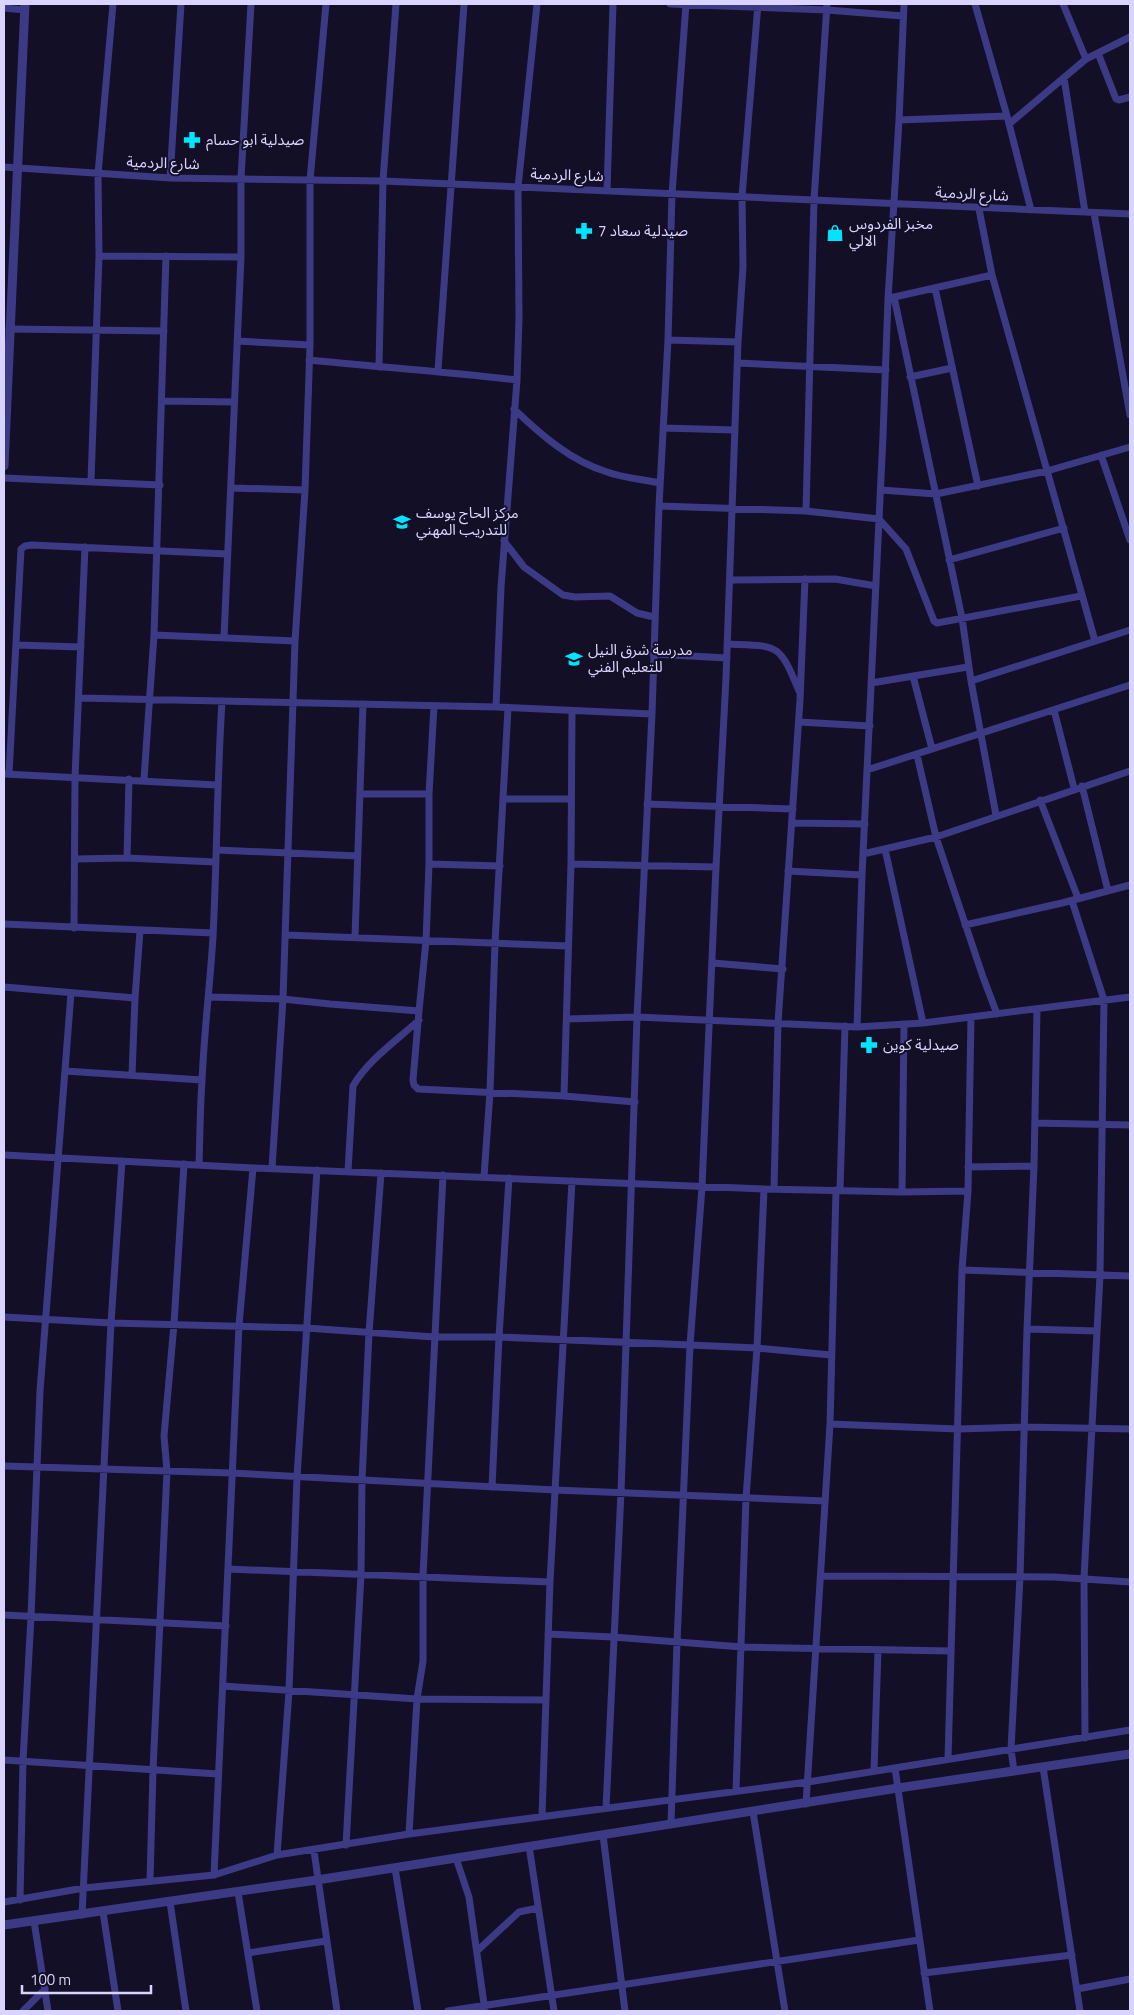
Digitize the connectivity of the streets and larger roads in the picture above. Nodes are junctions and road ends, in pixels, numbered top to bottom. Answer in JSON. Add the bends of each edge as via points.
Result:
{"nodes":[{"id":1,"x":113,"y":4,"type":"edge"},
{"id":2,"x":181,"y":4,"type":"edge"},
{"id":3,"x":252,"y":4,"type":"edge"},
{"id":4,"x":326,"y":4,"type":"edge"},
{"id":5,"x":396,"y":4,"type":"edge"},
{"id":6,"x":464,"y":4,"type":"edge"},
{"id":7,"x":537,"y":4,"type":"edge"},
{"id":8,"x":613,"y":4,"type":"edge"},
{"id":9,"x":670,"y":4,"type":"edge"},
{"id":10,"x":686,"y":4,"type":"edge"},
{"id":11,"x":904,"y":4,"type":"edge"},
{"id":12,"x":975,"y":4,"type":"edge"},
{"id":13,"x":1063,"y":4,"type":"edge"},
{"id":14,"x":758,"y":5,"type":"edge"},
{"id":15,"x":25,"y":7,"type":"edge"},
{"id":16,"x":827,"y":7,"type":"edge"},
{"id":17,"x":4,"y":8,"type":"edge"},
{"id":18,"x":903,"y":16,"type":"junction"},
{"id":19,"x":1130,"y":37,"type":"edge"},
{"id":20,"x":1098,"y":53,"type":"junction"},
{"id":21,"x":1086,"y":59,"type":"junction"},
{"id":22,"x":1064,"y":78,"type":"junction"},
{"id":23,"x":1130,"y":97,"type":"edge"},
{"id":24,"x":1007,"y":116,"type":"junction"},
{"id":25,"x":900,"y":120,"type":"junction"},
{"id":26,"x":1009,"y":124,"type":"junction"},
{"id":27,"x":4,"y":167,"type":"edge"},
{"id":28,"x":18,"y":168,"type":"junction"},
{"id":29,"x":98,"y":174,"type":"junction"},
{"id":30,"x":170,"y":178,"type":"junction"},
{"id":31,"x":241,"y":178,"type":"junction"},
{"id":32,"x":310,"y":180,"type":"junction"},
{"id":33,"x":383,"y":181,"type":"junction"},
{"id":34,"x":450,"y":184,"type":"junction"},
{"id":35,"x":518,"y":188,"type":"junction"},
{"id":36,"x":607,"y":190,"type":"junction"},
{"id":37,"x":672,"y":194,"type":"junction"},
{"id":38,"x":742,"y":196,"type":"junction"},
{"id":39,"x":814,"y":200,"type":"junction"},
{"id":40,"x":893,"y":203,"type":"junction"},
{"id":41,"x":979,"y":208,"type":"junction"},
{"id":42,"x":1031,"y":210,"type":"junction"},
{"id":43,"x":1085,"y":212,"type":"junction"},
{"id":44,"x":1094,"y":213,"type":"junction"},
{"id":45,"x":1130,"y":214,"type":"edge"},
{"id":46,"x":99,"y":256,"type":"junction"},
{"id":47,"x":166,"y":256,"type":"junction"},
{"id":48,"x":241,"y":257,"type":"junction"},
{"id":49,"x":992,"y":275,"type":"junction"},
{"id":50,"x":936,"y":288,"type":"junction"},
{"id":51,"x":891,"y":298,"type":"junction"},
{"id":52,"x":7,"y":323,"type":"edge"},
{"id":53,"x":96,"y":331,"type":"junction"},
{"id":54,"x":164,"y":331,"type":"junction"},
{"id":55,"x":668,"y":340,"type":"junction"},
{"id":56,"x":238,"y":341,"type":"junction"},
{"id":57,"x":738,"y":342,"type":"junction"},
{"id":58,"x":310,"y":345,"type":"junction"},
{"id":59,"x":309,"y":360,"type":"junction"},
{"id":60,"x":738,"y":363,"type":"junction"},
{"id":61,"x":379,"y":367,"type":"junction"},
{"id":62,"x":811,"y":367,"type":"junction"},
{"id":63,"x":952,"y":368,"type":"junction"},
{"id":64,"x":438,"y":370,"type":"junction"},
{"id":65,"x":886,"y":370,"type":"junction"},
{"id":66,"x":910,"y":377,"type":"junction"},
{"id":67,"x":517,"y":380,"type":"junction"},
{"id":68,"x":163,"y":401,"type":"junction"},
{"id":69,"x":234,"y":402,"type":"junction"},
{"id":70,"x":514,"y":409,"type":"junction"},
{"id":71,"x":1130,"y":415,"type":"edge"},
{"id":72,"x":663,"y":428,"type":"junction"},
{"id":73,"x":735,"y":430,"type":"junction"},
{"id":74,"x":1130,"y":447,"type":"edge"},
{"id":75,"x":4,"y":448,"type":"edge"},
{"id":76,"x":1101,"y":456,"type":"junction"},
{"id":77,"x":4,"y":466,"type":"edge"},
{"id":78,"x":1047,"y":471,"type":"junction"},
{"id":79,"x":4,"y":478,"type":"edge"},
{"id":80,"x":91,"y":481,"type":"junction"},
{"id":81,"x":660,"y":483,"type":"junction"},
{"id":82,"x":160,"y":485,"type":"junction"},
{"id":83,"x":978,"y":486,"type":"junction"},
{"id":84,"x":231,"y":488,"type":"junction"},
{"id":85,"x":305,"y":490,"type":"junction"},
{"id":86,"x":881,"y":490,"type":"junction"},
{"id":87,"x":936,"y":494,"type":"junction"},
{"id":88,"x":658,"y":506,"type":"junction"},
{"id":89,"x":733,"y":510,"type":"junction"},
{"id":90,"x":806,"y":510,"type":"junction"},
{"id":91,"x":879,"y":519,"type":"junction"},
{"id":92,"x":1064,"y":528,"type":"junction"},
{"id":93,"x":1130,"y":540,"type":"edge"},
{"id":94,"x":504,"y":541,"type":"junction"},
{"id":95,"x":85,"y":547,"type":"junction"},
{"id":96,"x":157,"y":550,"type":"junction"},
{"id":97,"x":227,"y":554,"type":"junction"},
{"id":98,"x":949,"y":560,"type":"junction"},
{"id":99,"x":805,"y":579,"type":"junction"},
{"id":100,"x":730,"y":580,"type":"junction"},
{"id":101,"x":876,"y":586,"type":"junction"},
{"id":102,"x":1081,"y":596,"type":"junction"},
{"id":103,"x":654,"y":617,"type":"junction"},
{"id":104,"x":962,"y":618,"type":"junction"},
{"id":105,"x":1130,"y":630,"type":"edge"},
{"id":106,"x":154,"y":635,"type":"junction"},
{"id":107,"x":224,"y":637,"type":"junction"},
{"id":108,"x":296,"y":641,"type":"junction"},
{"id":109,"x":1096,"y":641,"type":"junction"},
{"id":110,"x":727,"y":644,"type":"junction"},
{"id":111,"x":17,"y":645,"type":"junction"},
{"id":112,"x":80,"y":647,"type":"junction"},
{"id":113,"x":653,"y":654,"type":"junction"},
{"id":114,"x":727,"y":658,"type":"junction"},
{"id":115,"x":968,"y":667,"type":"junction"},
{"id":116,"x":914,"y":676,"type":"junction"},
{"id":117,"x":971,"y":681,"type":"junction"},
{"id":118,"x":871,"y":683,"type":"junction"},
{"id":119,"x":1130,"y":685,"type":"edge"},
{"id":120,"x":801,"y":694,"type":"junction"},
{"id":121,"x":80,"y":698,"type":"junction"},
{"id":122,"x":149,"y":699,"type":"junction"},
{"id":123,"x":222,"y":701,"type":"junction"},
{"id":124,"x":293,"y":703,"type":"junction"},
{"id":125,"x":363,"y":704,"type":"junction"},
{"id":126,"x":434,"y":706,"type":"junction"},
{"id":127,"x":496,"y":707,"type":"junction"},
{"id":128,"x":508,"y":708,"type":"junction"},
{"id":129,"x":1054,"y":710,"type":"junction"},
{"id":130,"x":572,"y":711,"type":"junction"},
{"id":131,"x":652,"y":714,"type":"junction"},
{"id":132,"x":799,"y":722,"type":"junction"},
{"id":133,"x":870,"y":726,"type":"junction"},
{"id":134,"x":980,"y":733,"type":"junction"},
{"id":135,"x":932,"y":749,"type":"junction"},
{"id":136,"x":916,"y":754,"type":"junction"},
{"id":137,"x":867,"y":770,"type":"junction"},
{"id":138,"x":1130,"y":771,"type":"edge"},
{"id":139,"x":6,"y":774,"type":"edge"},
{"id":140,"x":75,"y":777,"type":"junction"},
{"id":141,"x":129,"y":779,"type":"junction"},
{"id":142,"x":144,"y":780,"type":"junction"},
{"id":143,"x":217,"y":784,"type":"junction"},
{"id":144,"x":1082,"y":786,"type":"junction"},
{"id":145,"x":1074,"y":788,"type":"junction"},
{"id":146,"x":361,"y":794,"type":"junction"},
{"id":147,"x":429,"y":794,"type":"junction"},
{"id":148,"x":502,"y":799,"type":"junction"},
{"id":149,"x":571,"y":799,"type":"junction"},
{"id":150,"x":1040,"y":800,"type":"junction"},
{"id":151,"x":647,"y":804,"type":"junction"},
{"id":152,"x":719,"y":805,"type":"junction"},
{"id":153,"x":793,"y":809,"type":"junction"},
{"id":154,"x":996,"y":815,"type":"junction"},
{"id":155,"x":792,"y":823,"type":"junction"},
{"id":156,"x":865,"y":824,"type":"junction"},
{"id":157,"x":936,"y":837,"type":"junction"},
{"id":158,"x":217,"y":850,"type":"junction"},
{"id":159,"x":886,"y":850,"type":"junction"},
{"id":160,"x":287,"y":854,"type":"junction"},
{"id":161,"x":864,"y":854,"type":"junction"},
{"id":162,"x":358,"y":856,"type":"junction"},
{"id":163,"x":127,"y":858,"type":"junction"},
{"id":164,"x":76,"y":859,"type":"junction"},
{"id":165,"x":216,"y":862,"type":"junction"},
{"id":166,"x":429,"y":864,"type":"junction"},
{"id":167,"x":572,"y":864,"type":"junction"},
{"id":168,"x":644,"y":865,"type":"junction"},
{"id":169,"x":500,"y":866,"type":"junction"},
{"id":170,"x":716,"y":867,"type":"junction"},
{"id":171,"x":788,"y":872,"type":"junction"},
{"id":172,"x":862,"y":875,"type":"junction"},
{"id":173,"x":1130,"y":886,"type":"edge"},
{"id":174,"x":1108,"y":891,"type":"junction"},
{"id":175,"x":1075,"y":900,"type":"junction"},
{"id":176,"x":4,"y":924,"type":"edge"},
{"id":177,"x":965,"y":925,"type":"junction"},
{"id":178,"x":74,"y":928,"type":"junction"},
{"id":179,"x":140,"y":931,"type":"junction"},
{"id":180,"x":213,"y":933,"type":"junction"},
{"id":181,"x":286,"y":935,"type":"junction"},
{"id":182,"x":355,"y":938,"type":"junction"},
{"id":183,"x":426,"y":941,"type":"junction"},
{"id":184,"x":495,"y":943,"type":"junction"},
{"id":185,"x":568,"y":946,"type":"junction"},
{"id":186,"x":713,"y":964,"type":"junction"},
{"id":187,"x":783,"y":969,"type":"junction"},
{"id":188,"x":4,"y":987,"type":"edge"},
{"id":189,"x":71,"y":993,"type":"junction"},
{"id":190,"x":210,"y":997,"type":"junction"},
{"id":191,"x":1130,"y":997,"type":"edge"},
{"id":192,"x":135,"y":998,"type":"junction"},
{"id":193,"x":283,"y":999,"type":"junction"},
{"id":194,"x":1104,"y":1000,"type":"junction"},
{"id":195,"x":1037,"y":1010,"type":"junction"},
{"id":196,"x":419,"y":1011,"type":"junction"},
{"id":197,"x":997,"y":1014,"type":"junction"},
{"id":198,"x":637,"y":1017,"type":"junction"},
{"id":199,"x":971,"y":1017,"type":"junction"},
{"id":200,"x":567,"y":1019,"type":"junction"},
{"id":201,"x":418,"y":1020,"type":"junction"},
{"id":202,"x":711,"y":1020,"type":"junction"},
{"id":203,"x":778,"y":1023,"type":"junction"},
{"id":204,"x":923,"y":1023,"type":"junction"},
{"id":205,"x":904,"y":1024,"type":"junction"},
{"id":206,"x":845,"y":1026,"type":"junction"},
{"id":207,"x":858,"y":1027,"type":"junction"},
{"id":208,"x":64,"y":1071,"type":"junction"},
{"id":209,"x":132,"y":1075,"type":"junction"},
{"id":210,"x":202,"y":1080,"type":"junction"},
{"id":211,"x":490,"y":1092,"type":"junction"},
{"id":212,"x":564,"y":1096,"type":"junction"},
{"id":213,"x":634,"y":1102,"type":"junction"},
{"id":214,"x":1035,"y":1123,"type":"junction"},
{"id":215,"x":1102,"y":1125,"type":"junction"},
{"id":216,"x":1130,"y":1125,"type":"edge"},
{"id":217,"x":4,"y":1155,"type":"edge"},
{"id":218,"x":58,"y":1159,"type":"junction"},
{"id":219,"x":122,"y":1161,"type":"junction"},
{"id":220,"x":184,"y":1164,"type":"junction"},
{"id":221,"x":199,"y":1165,"type":"junction"},
{"id":222,"x":1034,"y":1166,"type":"junction"},
{"id":223,"x":968,"y":1167,"type":"junction"},
{"id":224,"x":253,"y":1168,"type":"junction"},
{"id":225,"x":272,"y":1168,"type":"junction"},
{"id":226,"x":317,"y":1170,"type":"junction"},
{"id":227,"x":348,"y":1171,"type":"junction"},
{"id":228,"x":381,"y":1173,"type":"junction"},
{"id":229,"x":443,"y":1175,"type":"junction"},
{"id":230,"x":484,"y":1177,"type":"junction"},
{"id":231,"x":509,"y":1178,"type":"junction"},
{"id":232,"x":572,"y":1181,"type":"junction"},
{"id":233,"x":633,"y":1184,"type":"junction"},
{"id":234,"x":702,"y":1187,"type":"junction"},
{"id":235,"x":764,"y":1189,"type":"junction"},
{"id":236,"x":774,"y":1189,"type":"junction"},
{"id":237,"x":838,"y":1190,"type":"junction"},
{"id":238,"x":968,"y":1191,"type":"junction"},
{"id":239,"x":902,"y":1192,"type":"junction"},
{"id":240,"x":962,"y":1270,"type":"junction"},
{"id":241,"x":1030,"y":1273,"type":"junction"},
{"id":242,"x":1100,"y":1276,"type":"junction"},
{"id":243,"x":1130,"y":1276,"type":"edge"},
{"id":244,"x":4,"y":1316,"type":"edge"},
{"id":245,"x":46,"y":1319,"type":"junction"},
{"id":246,"x":111,"y":1323,"type":"junction"},
{"id":247,"x":174,"y":1324,"type":"junction"},
{"id":248,"x":239,"y":1325,"type":"junction"},
{"id":249,"x":306,"y":1328,"type":"junction"},
{"id":250,"x":1027,"y":1329,"type":"junction"},
{"id":251,"x":1097,"y":1331,"type":"junction"},
{"id":252,"x":369,"y":1333,"type":"junction"},
{"id":253,"x":434,"y":1337,"type":"junction"},
{"id":254,"x":499,"y":1337,"type":"junction"},
{"id":255,"x":562,"y":1340,"type":"junction"},
{"id":256,"x":626,"y":1343,"type":"junction"},
{"id":257,"x":690,"y":1345,"type":"junction"},
{"id":258,"x":757,"y":1348,"type":"junction"},
{"id":259,"x":831,"y":1355,"type":"junction"},
{"id":260,"x":830,"y":1424,"type":"junction"},
{"id":261,"x":1024,"y":1427,"type":"junction"},
{"id":262,"x":1091,"y":1428,"type":"junction"},
{"id":263,"x":958,"y":1429,"type":"junction"},
{"id":264,"x":1130,"y":1429,"type":"edge"},
{"id":265,"x":4,"y":1466,"type":"edge"},
{"id":266,"x":38,"y":1467,"type":"junction"},
{"id":267,"x":104,"y":1468,"type":"junction"},
{"id":268,"x":167,"y":1471,"type":"junction"},
{"id":269,"x":232,"y":1473,"type":"junction"},
{"id":270,"x":297,"y":1477,"type":"junction"},
{"id":271,"x":362,"y":1480,"type":"junction"},
{"id":272,"x":428,"y":1483,"type":"junction"},
{"id":273,"x":492,"y":1487,"type":"junction"},
{"id":274,"x":556,"y":1490,"type":"junction"},
{"id":275,"x":621,"y":1492,"type":"junction"},
{"id":276,"x":683,"y":1495,"type":"junction"},
{"id":277,"x":746,"y":1498,"type":"junction"},
{"id":278,"x":825,"y":1500,"type":"junction"},
{"id":279,"x":228,"y":1569,"type":"junction"},
{"id":280,"x":294,"y":1571,"type":"junction"},
{"id":281,"x":360,"y":1575,"type":"junction"},
{"id":282,"x":953,"y":1575,"type":"junction"},
{"id":283,"x":423,"y":1576,"type":"junction"},
{"id":284,"x":821,"y":1576,"type":"junction"},
{"id":285,"x":1020,"y":1577,"type":"junction"},
{"id":286,"x":1084,"y":1578,"type":"junction"},
{"id":287,"x":550,"y":1582,"type":"junction"},
{"id":288,"x":1130,"y":1582,"type":"edge"},
{"id":289,"x":4,"y":1615,"type":"edge"},
{"id":290,"x":31,"y":1617,"type":"junction"},
{"id":291,"x":96,"y":1620,"type":"junction"},
{"id":292,"x":160,"y":1622,"type":"junction"},
{"id":293,"x":226,"y":1626,"type":"junction"},
{"id":294,"x":548,"y":1634,"type":"junction"},
{"id":295,"x":613,"y":1637,"type":"junction"},
{"id":296,"x":676,"y":1642,"type":"junction"},
{"id":297,"x":742,"y":1647,"type":"junction"},
{"id":298,"x":814,"y":1648,"type":"junction"},
{"id":299,"x":878,"y":1650,"type":"junction"},
{"id":300,"x":951,"y":1651,"type":"junction"},
{"id":301,"x":223,"y":1686,"type":"junction"},
{"id":302,"x":289,"y":1691,"type":"junction"},
{"id":303,"x":354,"y":1696,"type":"junction"},
{"id":304,"x":417,"y":1699,"type":"junction"},
{"id":305,"x":546,"y":1700,"type":"junction"},
{"id":306,"x":1130,"y":1730,"type":"edge"},
{"id":307,"x":1085,"y":1738,"type":"junction"},
{"id":308,"x":1011,"y":1749,"type":"junction"},
{"id":309,"x":1130,"y":1754,"type":"edge"},
{"id":310,"x":948,"y":1759,"type":"junction"},
{"id":311,"x":4,"y":1760,"type":"edge"},
{"id":312,"x":23,"y":1761,"type":"junction"},
{"id":313,"x":90,"y":1765,"type":"junction"},
{"id":314,"x":1043,"y":1767,"type":"junction"},
{"id":315,"x":895,"y":1768,"type":"junction"},
{"id":316,"x":153,"y":1770,"type":"junction"},
{"id":317,"x":874,"y":1770,"type":"junction"},
{"id":318,"x":1014,"y":1771,"type":"junction"},
{"id":319,"x":218,"y":1774,"type":"junction"},
{"id":320,"x":808,"y":1782,"type":"junction"},
{"id":321,"x":898,"y":1788,"type":"junction"},
{"id":322,"x":736,"y":1791,"type":"junction"},
{"id":323,"x":672,"y":1799,"type":"junction"},
{"id":324,"x":806,"y":1804,"type":"junction"},
{"id":325,"x":606,"y":1808,"type":"junction"},
{"id":326,"x":753,"y":1812,"type":"junction"},
{"id":327,"x":542,"y":1816,"type":"junction"},
{"id":328,"x":670,"y":1824,"type":"junction"},
{"id":329,"x":409,"y":1834,"type":"junction"},
{"id":330,"x":602,"y":1835,"type":"junction"},
{"id":331,"x":346,"y":1845,"type":"junction"},
{"id":332,"x":530,"y":1846,"type":"junction"},
{"id":333,"x":314,"y":1851,"type":"junction"},
{"id":334,"x":277,"y":1855,"type":"junction"},
{"id":335,"x":456,"y":1858,"type":"junction"},
{"id":336,"x":394,"y":1868,"type":"junction"},
{"id":337,"x":214,"y":1875,"type":"junction"},
{"id":338,"x":317,"y":1880,"type":"junction"},
{"id":339,"x":150,"y":1881,"type":"junction"},
{"id":340,"x":84,"y":1888,"type":"junction"},
{"id":341,"x":238,"y":1892,"type":"junction"},
{"id":342,"x":20,"y":1900,"type":"junction"},
{"id":343,"x":4,"y":1902,"type":"edge"},
{"id":344,"x":170,"y":1902,"type":"junction"},
{"id":345,"x":538,"y":1908,"type":"junction"},
{"id":346,"x":103,"y":1912,"type":"junction"},
{"id":347,"x":82,"y":1915,"type":"junction"},
{"id":348,"x":34,"y":1921,"type":"junction"},
{"id":349,"x":4,"y":1925,"type":"edge"},
{"id":350,"x":326,"y":1940,"type":"junction"},
{"id":351,"x":919,"y":1940,"type":"junction"},
{"id":352,"x":477,"y":1951,"type":"junction"},
{"id":353,"x":248,"y":1952,"type":"junction"},
{"id":354,"x":1072,"y":1955,"type":"junction"},
{"id":355,"x":778,"y":1961,"type":"junction"},
{"id":356,"x":924,"y":1973,"type":"junction"},
{"id":357,"x":1130,"y":1979,"type":"edge"},
{"id":358,"x":622,"y":1984,"type":"junction"},
{"id":359,"x":45,"y":1989,"type":"junction"},
{"id":360,"x":1077,"y":1989,"type":"junction"},
{"id":361,"x":551,"y":1995,"type":"junction"},
{"id":362,"x":485,"y":2008,"type":"edge"},
{"id":363,"x":23,"y":2011,"type":"edge"},
{"id":364,"x":48,"y":2011,"type":"edge"},
{"id":365,"x":118,"y":2011,"type":"edge"},
{"id":366,"x":186,"y":2011,"type":"edge"},
{"id":367,"x":257,"y":2011,"type":"edge"},
{"id":368,"x":337,"y":2011,"type":"edge"},
{"id":369,"x":418,"y":2011,"type":"edge"},
{"id":370,"x":448,"y":2011,"type":"edge"},
{"id":371,"x":554,"y":2011,"type":"edge"},
{"id":372,"x":626,"y":2011,"type":"edge"},
{"id":373,"x":785,"y":2011,"type":"edge"},
{"id":374,"x":930,"y":2011,"type":"edge"},
{"id":375,"x":1080,"y":2011,"type":"edge"}],
"edges":[{"from":1,"to":29,"type":"street"},
{"from":2,"to":30,"type":"street"},
{"from":3,"to":31,"type":"street"},
{"from":4,"to":32,"type":"street"},
{"from":5,"to":33,"type":"street"},
{"from":6,"to":34,"type":"street"},
{"from":7,"to":35,"type":"street"},
{"from":8,"to":36,"type":"street"},
{"from":9,"to":10,"type":"street"},
{"from":10,"to":14,"type":"street"},
{"from":10,"to":37,"type":"street"},
{"from":11,"to":18,"type":"street"},
{"from":12,"to":24,"type":"street"},
{"from":13,"to":21,"type":"street"},
{"from":14,"to":16,"type":"street"},
{"from":14,"to":38,"type":"street"},
{"from":15,"to":17,"type":"street"},
{"from":15,"to":28,"type":"street"},
{"from":16,"to":18,"type":"street"},
{"from":16,"to":39,"type":"street"},
{"from":18,"to":25,"type":"street"},
{"from":19,"to":20,"type":"street"},
{"from":20,"to":21,"type":"street"},
{"from":20,"to":23,"type":"street","via":[[1116,99]]},
{"from":21,"to":22,"type":"street"},
{"from":22,"to":26,"type":"street"},
{"from":22,"to":43,"type":"street"},
{"from":24,"to":25,"type":"street"},
{"from":24,"to":26,"type":"street"},
{"from":25,"to":40,"type":"street"},
{"from":26,"to":42,"type":"street"},
{"from":27,"to":28,"type":"street","name":"شارع الردمية"},
{"from":28,"to":29,"type":"street","name":"شارع الردمية"},
{"from":28,"to":52,"type":"street"},
{"from":29,"to":30,"type":"street","name":"شارع الردمية"},
{"from":29,"to":46,"type":"street"},
{"from":30,"to":31,"type":"street","name":"شارع الردمية"},
{"from":31,"to":32,"type":"street","name":"شارع الردمية"},
{"from":31,"to":48,"type":"street"},
{"from":32,"to":33,"type":"street","name":"شارع الردمية"},
{"from":32,"to":58,"type":"street"},
{"from":33,"to":34,"type":"street","name":"شارع الردمية"},
{"from":33,"to":61,"type":"street"},
{"from":34,"to":35,"type":"street","name":"شارع الردمية"},
{"from":34,"to":64,"type":"street"},
{"from":35,"to":36,"type":"street","name":"شارع الردمية"},
{"from":35,"to":67,"type":"street"},
{"from":36,"to":37,"type":"street","name":"شارع الردمية"},
{"from":37,"to":38,"type":"street","name":"شارع الردمية"},
{"from":37,"to":55,"type":"street"},
{"from":38,"to":39,"type":"street","name":"شارع الردمية"},
{"from":38,"to":57,"type":"street","via":[[743,267]]},
{"from":39,"to":40,"type":"street","name":"شارع الردمية"},
{"from":39,"to":62,"type":"street"},
{"from":40,"to":41,"type":"street","name":"شارع الردمية"},
{"from":40,"to":51,"type":"street"},
{"from":41,"to":42,"type":"street","name":"شارع الردمية"},
{"from":41,"to":49,"type":"street"},
{"from":42,"to":43,"type":"street","name":"شارع الردمية"},
{"from":43,"to":44,"type":"street","name":"شارع الردمية"},
{"from":44,"to":45,"type":"street","name":"شارع الردمية"},
{"from":44,"to":71,"type":"street"},
{"from":46,"to":47,"type":"street"},
{"from":46,"to":53,"type":"street"},
{"from":47,"to":48,"type":"street"},
{"from":47,"to":54,"type":"street"},
{"from":48,"to":56,"type":"street"},
{"from":49,"to":50,"type":"street"},
{"from":49,"to":78,"type":"street"},
{"from":50,"to":51,"type":"street"},
{"from":50,"to":63,"type":"street"},
{"from":51,"to":65,"type":"street"},
{"from":51,"to":66,"type":"street"},
{"from":52,"to":53,"type":"street"},
{"from":52,"to":75,"type":"street"},
{"from":53,"to":54,"type":"street"},
{"from":53,"to":80,"type":"street"},
{"from":54,"to":68,"type":"street"},
{"from":55,"to":57,"type":"street"},
{"from":55,"to":72,"type":"street"},
{"from":56,"to":58,"type":"street"},
{"from":56,"to":69,"type":"street"},
{"from":57,"to":60,"type":"street"},
{"from":58,"to":59,"type":"street"},
{"from":59,"to":61,"type":"street"},
{"from":59,"to":85,"type":"street"},
{"from":60,"to":62,"type":"street"},
{"from":60,"to":73,"type":"street"},
{"from":61,"to":64,"type":"street"},
{"from":62,"to":65,"type":"street"},
{"from":62,"to":90,"type":"street"},
{"from":63,"to":66,"type":"street"},
{"from":63,"to":83,"type":"street"},
{"from":64,"to":67,"type":"street"},
{"from":65,"to":86,"type":"street"},
{"from":66,"to":87,"type":"street"},
{"from":67,"to":70,"type":"street"},
{"from":68,"to":69,"type":"street"},
{"from":68,"to":82,"type":"street"},
{"from":69,"to":84,"type":"street"},
{"from":70,"to":81,"type":"street","via":[[540,434],[580,460],[610,473]]},
{"from":70,"to":94,"type":"street"},
{"from":72,"to":73,"type":"street"},
{"from":72,"to":81,"type":"street"},
{"from":73,"to":89,"type":"street"},
{"from":74,"to":76,"type":"street"},
{"from":75,"to":77,"type":"street"},
{"from":76,"to":78,"type":"street"},
{"from":76,"to":93,"type":"street"},
{"from":78,"to":83,"type":"street"},
{"from":78,"to":92,"type":"street"},
{"from":79,"to":80,"type":"street"},
{"from":80,"to":82,"type":"street"},
{"from":81,"to":88,"type":"street"},
{"from":82,"to":96,"type":"street"},
{"from":83,"to":87,"type":"street"},
{"from":84,"to":85,"type":"street"},
{"from":84,"to":97,"type":"street"},
{"from":85,"to":108,"type":"street"},
{"from":86,"to":87,"type":"street"},
{"from":86,"to":91,"type":"street"},
{"from":87,"to":98,"type":"street"},
{"from":88,"to":89,"type":"street"},
{"from":88,"to":103,"type":"street"},
{"from":89,"to":90,"type":"street"},
{"from":89,"to":100,"type":"street"},
{"from":90,"to":91,"type":"street"},
{"from":91,"to":101,"type":"street"},
{"from":91,"to":104,"type":"street","via":[[906,549],[934,621]]},
{"from":92,"to":98,"type":"street"},
{"from":92,"to":102,"type":"street"},
{"from":94,"to":103,"type":"street","via":[[524,567],[564,595],[610,596],[637,613]]},
{"from":94,"to":127,"type":"street"},
{"from":95,"to":96,"type":"street"},
{"from":95,"to":111,"type":"street","via":[[32,545],[21,549]]},
{"from":95,"to":112,"type":"street"},
{"from":96,"to":97,"type":"street"},
{"from":96,"to":106,"type":"street"},
{"from":97,"to":107,"type":"street"},
{"from":98,"to":104,"type":"street"},
{"from":99,"to":100,"type":"street"},
{"from":99,"to":101,"type":"street","via":[[835,579]]},
{"from":99,"to":120,"type":"street"},
{"from":100,"to":110,"type":"street"},
{"from":101,"to":118,"type":"street"},
{"from":102,"to":104,"type":"street"},
{"from":102,"to":109,"type":"street"},
{"from":103,"to":113,"type":"street"},
{"from":104,"to":115,"type":"street"},
{"from":105,"to":109,"type":"street"},
{"from":106,"to":107,"type":"street"},
{"from":106,"to":122,"type":"street"},
{"from":107,"to":108,"type":"street"},
{"from":108,"to":124,"type":"street"},
{"from":109,"to":117,"type":"street"},
{"from":110,"to":114,"type":"street"},
{"from":110,"to":120,"type":"street","via":[[768,646],[777,651],[786,660]]},
{"from":111,"to":112,"type":"street"},
{"from":111,"to":139,"type":"street"},
{"from":112,"to":121,"type":"street"},
{"from":113,"to":114,"type":"street"},
{"from":113,"to":131,"type":"street"},
{"from":114,"to":152,"type":"street"},
{"from":115,"to":116,"type":"street"},
{"from":115,"to":117,"type":"street"},
{"from":116,"to":118,"type":"street"},
{"from":116,"to":135,"type":"street"},
{"from":117,"to":134,"type":"street"},
{"from":118,"to":133,"type":"street"},
{"from":119,"to":129,"type":"street"},
{"from":120,"to":132,"type":"street"},
{"from":121,"to":122,"type":"street"},
{"from":121,"to":140,"type":"street"},
{"from":122,"to":123,"type":"street"},
{"from":122,"to":142,"type":"street"},
{"from":123,"to":124,"type":"street"},
{"from":123,"to":143,"type":"street"},
{"from":124,"to":125,"type":"street"},
{"from":124,"to":160,"type":"street"},
{"from":125,"to":126,"type":"street"},
{"from":125,"to":146,"type":"street"},
{"from":126,"to":127,"type":"street"},
{"from":126,"to":147,"type":"street"},
{"from":127,"to":128,"type":"street"},
{"from":128,"to":130,"type":"street"},
{"from":128,"to":148,"type":"street"},
{"from":129,"to":134,"type":"street"},
{"from":129,"to":145,"type":"street"},
{"from":130,"to":131,"type":"street"},
{"from":130,"to":149,"type":"street"},
{"from":131,"to":151,"type":"street"},
{"from":132,"to":133,"type":"street"},
{"from":132,"to":153,"type":"street"},
{"from":133,"to":137,"type":"street"},
{"from":134,"to":135,"type":"street"},
{"from":134,"to":154,"type":"street"},
{"from":135,"to":136,"type":"street"},
{"from":136,"to":137,"type":"street"},
{"from":136,"to":157,"type":"street"},
{"from":137,"to":156,"type":"street"},
{"from":138,"to":144,"type":"street"},
{"from":139,"to":140,"type":"street"},
{"from":140,"to":141,"type":"street"},
{"from":140,"to":164,"type":"street"},
{"from":141,"to":142,"type":"street"},
{"from":141,"to":163,"type":"street"},
{"from":142,"to":143,"type":"street"},
{"from":143,"to":158,"type":"street"},
{"from":144,"to":145,"type":"street"},
{"from":144,"to":174,"type":"street"},
{"from":145,"to":150,"type":"street"},
{"from":146,"to":147,"type":"street"},
{"from":146,"to":162,"type":"street"},
{"from":147,"to":166,"type":"street"},
{"from":148,"to":149,"type":"street"},
{"from":148,"to":169,"type":"street"},
{"from":149,"to":167,"type":"street"},
{"from":150,"to":154,"type":"street"},
{"from":150,"to":175,"type":"street"},
{"from":151,"to":152,"type":"street"},
{"from":151,"to":168,"type":"street"},
{"from":152,"to":153,"type":"street"},
{"from":152,"to":170,"type":"street"},
{"from":153,"to":155,"type":"street"},
{"from":154,"to":157,"type":"street"},
{"from":155,"to":156,"type":"street"},
{"from":155,"to":171,"type":"street"},
{"from":156,"to":161,"type":"street"},
{"from":157,"to":159,"type":"street"},
{"from":157,"to":177,"type":"street"},
{"from":158,"to":160,"type":"street"},
{"from":158,"to":165,"type":"street"},
{"from":159,"to":161,"type":"street"},
{"from":159,"to":204,"type":"street"},
{"from":160,"to":162,"type":"street"},
{"from":160,"to":181,"type":"street"},
{"from":161,"to":172,"type":"street"},
{"from":162,"to":182,"type":"street"},
{"from":163,"to":164,"type":"street"},
{"from":163,"to":165,"type":"street"},
{"from":164,"to":178,"type":"street"},
{"from":165,"to":180,"type":"street"},
{"from":166,"to":169,"type":"street"},
{"from":166,"to":183,"type":"street"},
{"from":167,"to":168,"type":"street"},
{"from":167,"to":185,"type":"street"},
{"from":168,"to":170,"type":"street"},
{"from":168,"to":198,"type":"street"},
{"from":169,"to":184,"type":"street"},
{"from":170,"to":186,"type":"street"},
{"from":171,"to":172,"type":"street"},
{"from":171,"to":187,"type":"street"},
{"from":172,"to":207,"type":"street"},
{"from":173,"to":174,"type":"street"},
{"from":174,"to":175,"type":"street"},
{"from":175,"to":177,"type":"street"},
{"from":175,"to":194,"type":"street"},
{"from":176,"to":178,"type":"street"},
{"from":177,"to":197,"type":"street"},
{"from":178,"to":179,"type":"street"},
{"from":179,"to":180,"type":"street"},
{"from":179,"to":192,"type":"street"},
{"from":180,"to":190,"type":"street"},
{"from":181,"to":182,"type":"street"},
{"from":181,"to":193,"type":"street"},
{"from":182,"to":183,"type":"street"},
{"from":183,"to":184,"type":"street"},
{"from":183,"to":196,"type":"street"},
{"from":184,"to":185,"type":"street"},
{"from":184,"to":211,"type":"street"},
{"from":185,"to":200,"type":"street"},
{"from":186,"to":187,"type":"street"},
{"from":186,"to":202,"type":"street"},
{"from":187,"to":203,"type":"street"},
{"from":188,"to":189,"type":"street"},
{"from":189,"to":192,"type":"street"},
{"from":189,"to":208,"type":"street"},
{"from":190,"to":193,"type":"street"},
{"from":190,"to":210,"type":"street"},
{"from":191,"to":194,"type":"street"},
{"from":192,"to":209,"type":"street"},
{"from":193,"to":196,"type":"street"},
{"from":193,"to":225,"type":"street"},
{"from":194,"to":195,"type":"street"},
{"from":194,"to":215,"type":"street"},
{"from":195,"to":197,"type":"street"},
{"from":195,"to":214,"type":"street"},
{"from":196,"to":201,"type":"street"},
{"from":197,"to":199,"type":"street"},
{"from":198,"to":200,"type":"street"},
{"from":198,"to":202,"type":"street"},
{"from":198,"to":213,"type":"street"},
{"from":199,"to":204,"type":"street"},
{"from":199,"to":223,"type":"street"},
{"from":200,"to":212,"type":"street"},
{"from":201,"to":211,"type":"street","via":[[414,1085],[418,1089]]},
{"from":201,"to":227,"type":"street","via":[[368,1065],[353,1086]]},
{"from":202,"to":203,"type":"street"},
{"from":202,"to":234,"type":"street"},
{"from":203,"to":206,"type":"street"},
{"from":203,"to":236,"type":"street"},
{"from":204,"to":205,"type":"street"},
{"from":205,"to":207,"type":"street"},
{"from":205,"to":239,"type":"street"},
{"from":206,"to":207,"type":"street"},
{"from":206,"to":237,"type":"street"},
{"from":208,"to":209,"type":"street"},
{"from":208,"to":218,"type":"street"},
{"from":209,"to":210,"type":"street"},
{"from":210,"to":221,"type":"street"},
{"from":211,"to":212,"type":"street"},
{"from":211,"to":230,"type":"street"},
{"from":212,"to":213,"type":"street"},
{"from":213,"to":233,"type":"street"},
{"from":214,"to":215,"type":"street"},
{"from":214,"to":222,"type":"street"},
{"from":215,"to":216,"type":"street"},
{"from":215,"to":242,"type":"street"},
{"from":217,"to":218,"type":"street"},
{"from":218,"to":219,"type":"street"},
{"from":218,"to":245,"type":"street"},
{"from":219,"to":220,"type":"street"},
{"from":219,"to":246,"type":"street"},
{"from":220,"to":221,"type":"street"},
{"from":220,"to":247,"type":"street"},
{"from":221,"to":224,"type":"street"},
{"from":222,"to":223,"type":"street"},
{"from":222,"to":241,"type":"street"},
{"from":223,"to":238,"type":"street"},
{"from":224,"to":225,"type":"street"},
{"from":224,"to":248,"type":"street"},
{"from":225,"to":226,"type":"street"},
{"from":226,"to":227,"type":"street"},
{"from":226,"to":249,"type":"street"},
{"from":227,"to":228,"type":"street"},
{"from":228,"to":229,"type":"street"},
{"from":228,"to":252,"type":"street"},
{"from":229,"to":230,"type":"street"},
{"from":229,"to":253,"type":"street"},
{"from":230,"to":231,"type":"street"},
{"from":231,"to":232,"type":"street"},
{"from":231,"to":254,"type":"street"},
{"from":232,"to":233,"type":"street"},
{"from":232,"to":255,"type":"street"},
{"from":233,"to":234,"type":"street"},
{"from":233,"to":256,"type":"street"},
{"from":234,"to":235,"type":"street"},
{"from":234,"to":257,"type":"street"},
{"from":235,"to":236,"type":"street"},
{"from":235,"to":258,"type":"street"},
{"from":236,"to":237,"type":"street"},
{"from":237,"to":239,"type":"street"},
{"from":237,"to":259,"type":"street"},
{"from":238,"to":239,"type":"street"},
{"from":238,"to":240,"type":"street"},
{"from":240,"to":241,"type":"street"},
{"from":240,"to":263,"type":"street"},
{"from":241,"to":242,"type":"street"},
{"from":241,"to":250,"type":"street"},
{"from":242,"to":243,"type":"street"},
{"from":242,"to":251,"type":"street"},
{"from":244,"to":245,"type":"street"},
{"from":245,"to":246,"type":"street"},
{"from":245,"to":266,"type":"street"},
{"from":246,"to":247,"type":"street"},
{"from":246,"to":267,"type":"street"},
{"from":247,"to":248,"type":"street"},
{"from":247,"to":268,"type":"street","via":[[164,1436]]},
{"from":248,"to":249,"type":"street"},
{"from":248,"to":269,"type":"street"},
{"from":249,"to":252,"type":"street"},
{"from":249,"to":270,"type":"street"},
{"from":250,"to":251,"type":"street"},
{"from":250,"to":261,"type":"street"},
{"from":251,"to":262,"type":"street"},
{"from":252,"to":253,"type":"street"},
{"from":252,"to":271,"type":"street"},
{"from":253,"to":254,"type":"street"},
{"from":253,"to":272,"type":"street"},
{"from":254,"to":255,"type":"street"},
{"from":254,"to":273,"type":"street"},
{"from":255,"to":256,"type":"street"},
{"from":255,"to":274,"type":"street"},
{"from":256,"to":257,"type":"street"},
{"from":256,"to":275,"type":"street"},
{"from":257,"to":258,"type":"street"},
{"from":257,"to":276,"type":"street"},
{"from":258,"to":259,"type":"street"},
{"from":258,"to":277,"type":"street"},
{"from":259,"to":260,"type":"street"},
{"from":260,"to":263,"type":"street"},
{"from":260,"to":278,"type":"street"},
{"from":261,"to":262,"type":"street"},
{"from":261,"to":263,"type":"street"},
{"from":261,"to":285,"type":"street"},
{"from":262,"to":264,"type":"street"},
{"from":262,"to":286,"type":"street"},
{"from":263,"to":282,"type":"street"},
{"from":265,"to":266,"type":"street"},
{"from":266,"to":267,"type":"street"},
{"from":266,"to":290,"type":"street"},
{"from":267,"to":268,"type":"street"},
{"from":267,"to":291,"type":"street"},
{"from":268,"to":269,"type":"street"},
{"from":268,"to":292,"type":"street"},
{"from":269,"to":270,"type":"street"},
{"from":269,"to":279,"type":"street"},
{"from":270,"to":271,"type":"street"},
{"from":270,"to":280,"type":"street"},
{"from":271,"to":272,"type":"street"},
{"from":271,"to":281,"type":"street"},
{"from":272,"to":273,"type":"street"},
{"from":272,"to":283,"type":"street"},
{"from":273,"to":274,"type":"street"},
{"from":274,"to":275,"type":"street"},
{"from":274,"to":287,"type":"street"},
{"from":275,"to":276,"type":"street"},
{"from":275,"to":295,"type":"street"},
{"from":276,"to":277,"type":"street"},
{"from":276,"to":296,"type":"street"},
{"from":277,"to":278,"type":"street"},
{"from":277,"to":297,"type":"street"},
{"from":278,"to":284,"type":"street"},
{"from":279,"to":280,"type":"street"},
{"from":279,"to":293,"type":"street"},
{"from":280,"to":281,"type":"street"},
{"from":280,"to":302,"type":"street"},
{"from":281,"to":283,"type":"street"},
{"from":281,"to":303,"type":"street"},
{"from":282,"to":284,"type":"street"},
{"from":282,"to":285,"type":"street"},
{"from":282,"to":300,"type":"street"},
{"from":283,"to":287,"type":"street"},
{"from":283,"to":304,"type":"street","via":[[424,1661]]},
{"from":284,"to":298,"type":"street"},
{"from":285,"to":286,"type":"street"},
{"from":285,"to":308,"type":"street"},
{"from":286,"to":288,"type":"street"},
{"from":286,"to":307,"type":"street"},
{"from":287,"to":294,"type":"street"},
{"from":289,"to":290,"type":"street"},
{"from":290,"to":291,"type":"street"},
{"from":290,"to":312,"type":"street"},
{"from":291,"to":292,"type":"street"},
{"from":291,"to":313,"type":"street"},
{"from":292,"to":293,"type":"street"},
{"from":292,"to":316,"type":"street"},
{"from":293,"to":301,"type":"street"},
{"from":294,"to":295,"type":"street"},
{"from":294,"to":305,"type":"street"},
{"from":295,"to":296,"type":"street"},
{"from":295,"to":325,"type":"street"},
{"from":296,"to":297,"type":"street"},
{"from":296,"to":323,"type":"street"},
{"from":297,"to":298,"type":"street"},
{"from":297,"to":322,"type":"street"},
{"from":298,"to":299,"type":"street"},
{"from":298,"to":320,"type":"street"},
{"from":299,"to":300,"type":"street"},
{"from":299,"to":317,"type":"street"},
{"from":300,"to":310,"type":"street"},
{"from":301,"to":302,"type":"street"},
{"from":301,"to":319,"type":"street"},
{"from":302,"to":303,"type":"street"},
{"from":302,"to":334,"type":"street"},
{"from":303,"to":304,"type":"street"},
{"from":303,"to":331,"type":"street"},
{"from":304,"to":305,"type":"street"},
{"from":304,"to":329,"type":"street"},
{"from":305,"to":327,"type":"street"},
{"from":306,"to":307,"type":"street"},
{"from":307,"to":308,"type":"street"},
{"from":308,"to":310,"type":"street"},
{"from":308,"to":318,"type":"street"},
{"from":309,"to":314,"type":"street"},
{"from":310,"to":315,"type":"street"},
{"from":311,"to":312,"type":"street"},
{"from":312,"to":313,"type":"street"},
{"from":312,"to":342,"type":"street"},
{"from":313,"to":316,"type":"street"},
{"from":313,"to":340,"type":"street"},
{"from":314,"to":318,"type":"street"},
{"from":314,"to":354,"type":"street"},
{"from":315,"to":317,"type":"street"},
{"from":315,"to":321,"type":"street"},
{"from":316,"to":319,"type":"street"},
{"from":316,"to":339,"type":"street"},
{"from":317,"to":320,"type":"street"},
{"from":318,"to":321,"type":"street"},
{"from":319,"to":337,"type":"street"},
{"from":320,"to":322,"type":"street"},
{"from":320,"to":324,"type":"street"},
{"from":321,"to":324,"type":"street"},
{"from":321,"to":351,"type":"street"},
{"from":322,"to":323,"type":"street"},
{"from":323,"to":325,"type":"street"},
{"from":323,"to":328,"type":"street"},
{"from":324,"to":326,"type":"street"},
{"from":325,"to":327,"type":"street"},
{"from":326,"to":328,"type":"street"},
{"from":326,"to":355,"type":"street"},
{"from":327,"to":329,"type":"street"},
{"from":328,"to":330,"type":"street"},
{"from":329,"to":331,"type":"street"},
{"from":330,"to":332,"type":"street"},
{"from":330,"to":358,"type":"street"},
{"from":331,"to":333,"type":"street"},
{"from":332,"to":335,"type":"street"},
{"from":332,"to":345,"type":"street"},
{"from":333,"to":334,"type":"street"},
{"from":333,"to":338,"type":"street"},
{"from":334,"to":337,"type":"street"},
{"from":335,"to":336,"type":"street"},
{"from":335,"to":352,"type":"street","via":[[469,1897]]},
{"from":336,"to":338,"type":"street"},
{"from":336,"to":369,"type":"street"},
{"from":337,"to":339,"type":"street"},
{"from":338,"to":341,"type":"street"},
{"from":338,"to":350,"type":"street"},
{"from":339,"to":340,"type":"street"},
{"from":340,"to":342,"type":"street"},
{"from":340,"to":347,"type":"street"},
{"from":341,"to":344,"type":"street"},
{"from":341,"to":353,"type":"street"},
{"from":342,"to":343,"type":"street"},
{"from":344,"to":346,"type":"street"},
{"from":344,"to":366,"type":"street"},
{"from":345,"to":352,"type":"street","via":[[519,1912]]},
{"from":345,"to":361,"type":"street"},
{"from":346,"to":347,"type":"street"},
{"from":346,"to":365,"type":"street"},
{"from":347,"to":348,"type":"street"},
{"from":348,"to":349,"type":"street"},
{"from":348,"to":359,"type":"street"},
{"from":350,"to":353,"type":"street"},
{"from":350,"to":368,"type":"street"},
{"from":351,"to":355,"type":"street"},
{"from":351,"to":356,"type":"street"},
{"from":352,"to":362,"type":"street"},
{"from":353,"to":367,"type":"street"},
{"from":354,"to":356,"type":"street"},
{"from":354,"to":360,"type":"street"},
{"from":355,"to":358,"type":"street"},
{"from":355,"to":373,"type":"street"},
{"from":356,"to":374,"type":"street"},
{"from":357,"to":360,"type":"street"},
{"from":358,"to":361,"type":"street"},
{"from":358,"to":372,"type":"street"},
{"from":359,"to":363,"type":"street"},
{"from":359,"to":364,"type":"street"},
{"from":360,"to":375,"type":"street"},
{"from":361,"to":362,"type":"street"},
{"from":361,"to":371,"type":"street"},
{"from":362,"to":370,"type":"street"}]}
